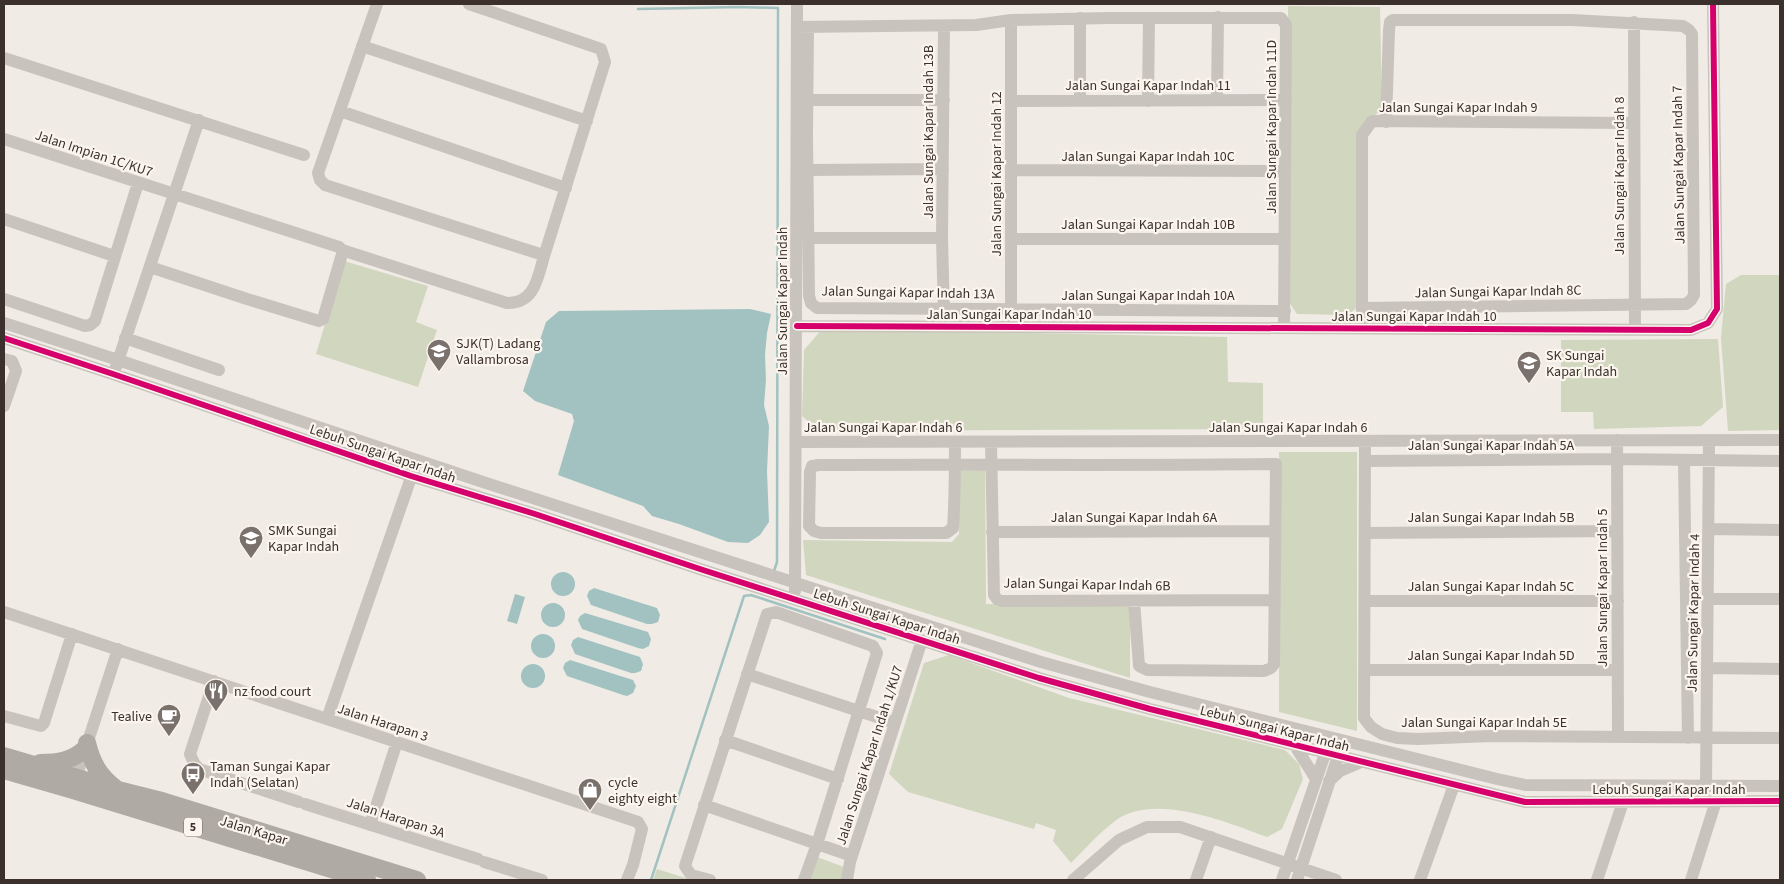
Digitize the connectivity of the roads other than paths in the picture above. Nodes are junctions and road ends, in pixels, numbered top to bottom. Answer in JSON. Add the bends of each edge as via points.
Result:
{"nodes":[{"id":1,"x":377,"y":4,"type":"edge"},
{"id":2,"x":469,"y":4,"type":"edge"},
{"id":3,"x":797,"y":4,"type":"edge"},
{"id":4,"x":1713,"y":4,"type":"edge"},
{"id":5,"x":1218,"y":17,"type":"junction"},
{"id":6,"x":1080,"y":18,"type":"junction"},
{"id":7,"x":1149,"y":18,"type":"junction"},
{"id":8,"x":1011,"y":20,"type":"junction"},
{"id":9,"x":1634,"y":22,"type":"junction"},
{"id":10,"x":944,"y":26,"type":"junction"},
{"id":11,"x":803,"y":28,"type":"junction"},
{"id":12,"x":362,"y":46,"type":"junction"},
{"id":13,"x":4,"y":58,"type":"edge"},
{"id":14,"x":807,"y":100,"type":"junction"},
{"id":15,"x":944,"y":100,"type":"junction"},
{"id":16,"x":1217,"y":100,"type":"junction"},
{"id":17,"x":1286,"y":100,"type":"junction"},
{"id":18,"x":1011,"y":101,"type":"junction"},
{"id":19,"x":1080,"y":101,"type":"junction"},
{"id":20,"x":1148,"y":101,"type":"junction"},
{"id":21,"x":340,"y":111,"type":"junction"},
{"id":22,"x":199,"y":120,"type":"junction"},
{"id":23,"x":587,"y":121,"type":"junction"},
{"id":24,"x":1386,"y":122,"type":"junction"},
{"id":25,"x":1634,"y":123,"type":"junction"},
{"id":26,"x":4,"y":139,"type":"edge"},
{"id":27,"x":304,"y":155,"type":"dead end"},
{"id":28,"x":943,"y":168,"type":"junction"},
{"id":29,"x":807,"y":170,"type":"junction"},
{"id":30,"x":1011,"y":170,"type":"junction"},
{"id":31,"x":1285,"y":172,"type":"junction"},
{"id":32,"x":138,"y":183,"type":"junction"},
{"id":33,"x":566,"y":188,"type":"junction"},
{"id":34,"x":174,"y":195,"type":"junction"},
{"id":35,"x":4,"y":219,"type":"edge"},
{"id":36,"x":809,"y":238,"type":"junction"},
{"id":37,"x":942,"y":238,"type":"junction"},
{"id":38,"x":1285,"y":238,"type":"junction"},
{"id":39,"x":1011,"y":239,"type":"junction"},
{"id":40,"x":342,"y":250,"type":"junction"},
{"id":41,"x":545,"y":253,"type":"junction"},
{"id":42,"x":114,"y":256,"type":"junction"},
{"id":43,"x":150,"y":267,"type":"junction"},
{"id":44,"x":4,"y":299,"type":"edge"},
{"id":45,"x":1635,"y":305,"type":"junction"},
{"id":46,"x":1362,"y":308,"type":"junction"},
{"id":47,"x":943,"y":309,"type":"junction"},
{"id":48,"x":1011,"y":309,"type":"junction"},
{"id":49,"x":1284,"y":310,"type":"junction"},
{"id":50,"x":4,"y":323,"type":"edge"},
{"id":51,"x":797,"y":326,"type":"junction"},
{"id":52,"x":944,"y":326,"type":"junction"},
{"id":53,"x":1011,"y":327,"type":"junction"},
{"id":54,"x":1284,"y":328,"type":"junction"},
{"id":55,"x":1362,"y":328,"type":"junction"},
{"id":56,"x":1635,"y":329,"type":"junction"},
{"id":57,"x":4,"y":338,"type":"edge"},
{"id":58,"x":125,"y":338,"type":"junction"},
{"id":59,"x":8,"y":360,"type":"edge"},
{"id":60,"x":118,"y":360,"type":"junction"},
{"id":61,"x":219,"y":370,"type":"dead end"},
{"id":62,"x":113,"y":374,"type":"junction"},
{"id":63,"x":4,"y":406,"type":"edge"},
{"id":64,"x":1617,"y":440,"type":"junction"},
{"id":65,"x":1780,"y":440,"type":"edge"},
{"id":66,"x":1709,"y":441,"type":"junction"},
{"id":67,"x":796,"y":442,"type":"junction"},
{"id":68,"x":955,"y":442,"type":"junction"},
{"id":69,"x":990,"y":442,"type":"junction"},
{"id":70,"x":1276,"y":442,"type":"junction"},
{"id":71,"x":1365,"y":442,"type":"junction"},
{"id":72,"x":1617,"y":459,"type":"junction"},
{"id":73,"x":417,"y":460,"type":"junction"},
{"id":74,"x":1365,"y":461,"type":"junction"},
{"id":75,"x":1684,"y":461,"type":"junction"},
{"id":76,"x":1708,"y":461,"type":"junction"},
{"id":77,"x":1780,"y":461,"type":"edge"},
{"id":78,"x":955,"y":464,"type":"junction"},
{"id":79,"x":991,"y":464,"type":"junction"},
{"id":80,"x":1276,"y":464,"type":"junction"},
{"id":81,"x":411,"y":476,"type":"junction"},
{"id":82,"x":483,"y":482,"type":"junction"},
{"id":83,"x":521,"y":511,"type":"junction"},
{"id":84,"x":1708,"y":529,"type":"junction"},
{"id":85,"x":1617,"y":530,"type":"junction"},
{"id":86,"x":1780,"y":530,"type":"edge"},
{"id":87,"x":1275,"y":531,"type":"junction"},
{"id":88,"x":992,"y":532,"type":"junction"},
{"id":89,"x":1365,"y":533,"type":"junction"},
{"id":90,"x":796,"y":584,"type":"junction"},
{"id":91,"x":794,"y":599,"type":"junction"},
{"id":92,"x":1708,"y":599,"type":"junction"},
{"id":93,"x":1134,"y":600,"type":"junction"},
{"id":94,"x":1275,"y":600,"type":"junction"},
{"id":95,"x":1780,"y":600,"type":"edge"},
{"id":96,"x":1365,"y":601,"type":"junction"},
{"id":97,"x":1618,"y":601,"type":"junction"},
{"id":98,"x":4,"y":615,"type":"edge"},
{"id":99,"x":72,"y":634,"type":"junction"},
{"id":100,"x":922,"y":640,"type":"junction"},
{"id":101,"x":118,"y":649,"type":"junction"},
{"id":102,"x":1707,"y":668,"type":"junction"},
{"id":103,"x":1780,"y":669,"type":"edge"},
{"id":104,"x":1364,"y":670,"type":"junction"},
{"id":105,"x":1618,"y":670,"type":"junction"},
{"id":106,"x":747,"y":674,"type":"junction"},
{"id":107,"x":214,"y":681,"type":"junction"},
{"id":108,"x":859,"y":711,"type":"junction"},
{"id":109,"x":4,"y":716,"type":"edge"},
{"id":110,"x":327,"y":719,"type":"junction"},
{"id":111,"x":895,"y":723,"type":"junction"},
{"id":112,"x":1618,"y":736,"type":"junction"},
{"id":113,"x":1330,"y":738,"type":"junction"},
{"id":114,"x":1688,"y":738,"type":"junction"},
{"id":115,"x":1706,"y":738,"type":"junction"},
{"id":116,"x":1780,"y":738,"type":"edge"},
{"id":117,"x":725,"y":740,"type":"junction"},
{"id":118,"x":1343,"y":741,"type":"junction"},
{"id":119,"x":397,"y":742,"type":"junction"},
{"id":120,"x":86,"y":746,"type":"junction"},
{"id":121,"x":1295,"y":746,"type":"junction"},
{"id":122,"x":1331,"y":755,"type":"junction"},
{"id":123,"x":4,"y":756,"type":"edge"},
{"id":124,"x":1361,"y":762,"type":"junction"},
{"id":125,"x":17,"y":770,"type":"edge"},
{"id":126,"x":76,"y":778,"type":"junction"},
{"id":127,"x":838,"y":779,"type":"junction"},
{"id":128,"x":1316,"y":779,"type":"junction"},
{"id":129,"x":1329,"y":781,"type":"junction"},
{"id":130,"x":1454,"y":785,"type":"junction"},
{"id":131,"x":1706,"y":786,"type":"junction"},
{"id":132,"x":1780,"y":786,"type":"edge"},
{"id":133,"x":118,"y":790,"type":"junction"},
{"id":134,"x":1780,"y":801,"type":"edge"},
{"id":135,"x":1623,"y":802,"type":"junction"},
{"id":136,"x":1716,"y":802,"type":"junction"},
{"id":137,"x":704,"y":805,"type":"junction"},
{"id":138,"x":148,"y":813,"type":"junction"},
{"id":139,"x":370,"y":825,"type":"junction"},
{"id":140,"x":1210,"y":838,"type":"junction"},
{"id":141,"x":818,"y":844,"type":"junction"},
{"id":142,"x":852,"y":856,"type":"junction"},
{"id":143,"x":1287,"y":864,"type":"junction"},
{"id":144,"x":1299,"y":874,"type":"edge"},
{"id":145,"x":328,"y":875,"type":"edge"},
{"id":146,"x":367,"y":880,"type":"edge"},
{"id":147,"x":417,"y":880,"type":"edge"},
{"id":148,"x":542,"y":880,"type":"edge"},
{"id":149,"x":627,"y":880,"type":"edge"},
{"id":150,"x":710,"y":880,"type":"edge"},
{"id":151,"x":804,"y":880,"type":"edge"},
{"id":152,"x":847,"y":880,"type":"edge"},
{"id":153,"x":1072,"y":880,"type":"edge"},
{"id":154,"x":1196,"y":880,"type":"edge"},
{"id":155,"x":1282,"y":880,"type":"edge"},
{"id":156,"x":1336,"y":880,"type":"edge"},
{"id":157,"x":1420,"y":880,"type":"edge"},
{"id":158,"x":1597,"y":880,"type":"edge"},
{"id":159,"x":1691,"y":880,"type":"edge"}],
"edges":[{"from":1,"to":12,"type":"street"},
{"from":2,"to":23,"type":"street","name":"Jalan Impian 1C/KU7","via":[[601,49],[605,62]]},
{"from":3,"to":11,"type":"street","name":"Jalan Sungai Kapar Indah"},
{"from":4,"to":56,"type":"street","name":"Jalan Sungai Kapar Indah 10","via":[[1716,309],[1708,322],[1691,330]]},
{"from":5,"to":7,"type":"street","name":"Jalan Sungai Kapar Indah 11D"},
{"from":5,"to":16,"type":"street"},
{"from":5,"to":17,"type":"street","name":"Jalan Sungai Kapar Indah 11D","via":[[1281,18],[1286,25]]},
{"from":6,"to":7,"type":"street","name":"Jalan Sungai Kapar Indah 11D"},
{"from":6,"to":8,"type":"street","name":"Jalan Sungai Kapar Indah 11D"},
{"from":6,"to":19,"type":"street"},
{"from":7,"to":20,"type":"street"},
{"from":8,"to":10,"type":"street","name":"Jalan Sungai Kapar Indah 11D"},
{"from":8,"to":18,"type":"street","name":"Jalan Sungai Kapar Indah 12"},
{"from":9,"to":24,"type":"street","via":[[1393,20],[1389,30]]},
{"from":9,"to":25,"type":"street","name":"Jalan Sungai Kapar Indah 8"},
{"from":9,"to":45,"type":"street","name":"Jalan Sungai Kapar Indah 7","via":[[1683,26],[1692,34],[1694,210],[1694,295],[1691,300],[1686,304]]},
{"from":10,"to":11,"type":"street","name":"Jalan Sungai Kapar Indah 11D"},
{"from":10,"to":15,"type":"street","name":"Jalan Sungai Kapar Indah 13B"},
{"from":11,"to":14,"type":"street","name":"Jalan Sungai Kapar Indah 13A"},
{"from":11,"to":51,"type":"street","name":"Jalan Sungai Kapar Indah"},
{"from":12,"to":21,"type":"street"},
{"from":12,"to":23,"type":"street"},
{"from":13,"to":22,"type":"street"},
{"from":14,"to":15,"type":"street"},
{"from":14,"to":29,"type":"street","name":"Jalan Sungai Kapar Indah 13A"},
{"from":15,"to":28,"type":"street","name":"Jalan Sungai Kapar Indah 13B"},
{"from":16,"to":17,"type":"street","name":"Jalan Sungai Kapar Indah 11"},
{"from":16,"to":20,"type":"street","name":"Jalan Sungai Kapar Indah 11"},
{"from":17,"to":31,"type":"street","name":"Jalan Sungai Kapar Indah 11D"},
{"from":18,"to":19,"type":"street","name":"Jalan Sungai Kapar Indah 11"},
{"from":18,"to":30,"type":"street","name":"Jalan Sungai Kapar Indah 12"},
{"from":19,"to":20,"type":"street","name":"Jalan Sungai Kapar Indah 11"},
{"from":21,"to":33,"type":"street"},
{"from":21,"to":41,"type":"street","via":[[318,173],[325,185]]},
{"from":22,"to":27,"type":"street"},
{"from":22,"to":34,"type":"street"},
{"from":23,"to":33,"type":"street","name":"Jalan Impian 1C/KU7"},
{"from":24,"to":25,"type":"street","name":"Jalan Sungai Kapar Indah 9"},
{"from":24,"to":46,"type":"street","name":"Jalan Sungai Kapar Indah 9","via":[[1372,122],[1362,136]]},
{"from":25,"to":45,"type":"street","name":"Jalan Sungai Kapar Indah 8"},
{"from":26,"to":32,"type":"street","name":"Jalan Impian 1C/KU7"},
{"from":28,"to":29,"type":"street"},
{"from":28,"to":37,"type":"street","name":"Jalan Sungai Kapar Indah 13B"},
{"from":29,"to":36,"type":"street","name":"Jalan Sungai Kapar Indah 13A"},
{"from":30,"to":31,"type":"street","name":"Jalan Sungai Kapar Indah 10C"},
{"from":30,"to":39,"type":"street","name":"Jalan Sungai Kapar Indah 12"},
{"from":31,"to":38,"type":"street","name":"Jalan Sungai Kapar Indah 11D"},
{"from":32,"to":34,"type":"street","name":"Jalan Impian 1C/KU7"},
{"from":32,"to":42,"type":"street"},
{"from":33,"to":41,"type":"street","name":"Jalan Impian 1C/KU7"},
{"from":34,"to":40,"type":"street","name":"Jalan Impian 1C/KU7"},
{"from":34,"to":43,"type":"street"},
{"from":35,"to":42,"type":"street"},
{"from":36,"to":37,"type":"street","name":"Jalan Sungai Kapar Indah 13B"},
{"from":36,"to":47,"type":"street","name":"Jalan Sungai Kapar Indah 13A","via":[[809,296],[817,308]]},
{"from":37,"to":47,"type":"street","name":"Jalan Sungai Kapar Indah 13B"},
{"from":38,"to":39,"type":"street","name":"Jalan Sungai Kapar Indah 10B"},
{"from":38,"to":49,"type":"street","name":"Jalan Sungai Kapar Indah 11D"},
{"from":39,"to":48,"type":"street","name":"Jalan Sungai Kapar Indah 12"},
{"from":40,"to":41,"type":"street","name":"Jalan Impian 1C/KU7","via":[[507,303],[518,302],[533,291]]},
{"from":40,"to":43,"type":"street","via":[[323,319],[319,321]]},
{"from":42,"to":44,"type":"street","via":[[95,321],[90,325]]},
{"from":43,"to":58,"type":"street"},
{"from":45,"to":46,"type":"street","name":"Jalan Sungai Kapar Indah 8C"},
{"from":45,"to":56,"type":"street","name":"Jalan Sungai Kapar Indah 8"},
{"from":46,"to":55,"type":"street","name":"Jalan Sungai Kapar Indah 9"},
{"from":47,"to":48,"type":"street","name":"Jalan Sungai Kapar Indah 13A"},
{"from":47,"to":52,"type":"street","name":"Jalan Sungai Kapar Indah 13B"},
{"from":48,"to":49,"type":"street","name":"Jalan Sungai Kapar Indah 10A"},
{"from":48,"to":53,"type":"street","name":"Jalan Sungai Kapar Indah 12"},
{"from":49,"to":54,"type":"street","name":"Jalan Sungai Kapar Indah 11D"},
{"from":50,"to":60,"type":"street","name":"Lebuh Sungai Kapar Indah"},
{"from":51,"to":52,"type":"street","name":"Jalan Sungai Kapar Indah 10"},
{"from":51,"to":67,"type":"street","name":"Jalan Sungai Kapar Indah"},
{"from":52,"to":53,"type":"street","name":"Jalan Sungai Kapar Indah 10"},
{"from":53,"to":54,"type":"street","name":"Jalan Sungai Kapar Indah 10"},
{"from":54,"to":55,"type":"street","name":"Jalan Sungai Kapar Indah 10"},
{"from":55,"to":56,"type":"street","name":"Jalan Sungai Kapar Indah 10"},
{"from":57,"to":62,"type":"street","name":"Lebuh Sungai Kapar Indah"},
{"from":58,"to":60,"type":"street"},
{"from":58,"to":61,"type":"street"},
{"from":59,"to":63,"type":"street","via":[[16,371]]},
{"from":60,"to":62,"type":"street"},
{"from":60,"to":73,"type":"street","name":"Lebuh Sungai Kapar Indah"},
{"from":62,"to":81,"type":"street","name":"Lebuh Sungai Kapar Indah"},
{"from":64,"to":66,"type":"street","name":"Jalan Sungai Kapar Indah 6"},
{"from":64,"to":71,"type":"street","name":"Jalan Sungai Kapar Indah 6"},
{"from":64,"to":72,"type":"street","name":"Jalan Sungai Kapar Indah 5"},
{"from":65,"to":66,"type":"street","name":"Jalan Sungai Kapar Indah 6"},
{"from":66,"to":76,"type":"street","name":"Jalan Sungai Kapar Indah 4"},
{"from":67,"to":68,"type":"street","name":"Jalan Sungai Kapar Indah 6"},
{"from":67,"to":90,"type":"street","name":"Jalan Sungai Kapar Indah"},
{"from":68,"to":69,"type":"street","name":"Jalan Sungai Kapar Indah 6"},
{"from":68,"to":78,"type":"street"},
{"from":69,"to":70,"type":"street","name":"Jalan Sungai Kapar Indah 6"},
{"from":69,"to":79,"type":"street","name":"Jalan Sungai Kapar Indah 6B"},
{"from":70,"to":71,"type":"street","name":"Jalan Sungai Kapar Indah 6"},
{"from":70,"to":80,"type":"street"},
{"from":71,"to":74,"type":"street","name":"Jalan Sungai Kapar Indah 5E"},
{"from":72,"to":74,"type":"street","name":"Jalan Sungai Kapar Indah 5A"},
{"from":72,"to":75,"type":"street","name":"Jalan Sungai Kapar Indah 5A"},
{"from":72,"to":85,"type":"street","name":"Jalan Sungai Kapar Indah 5"},
{"from":73,"to":81,"type":"street"},
{"from":73,"to":82,"type":"street","name":"Lebuh Sungai Kapar Indah"},
{"from":74,"to":89,"type":"street","name":"Jalan Sungai Kapar Indah 5E"},
{"from":75,"to":76,"type":"street","name":"Jalan Sungai Kapar Indah 5A"},
{"from":75,"to":114,"type":"street","name":"Jalan Sungai Kapar Indah 4"},
{"from":76,"to":77,"type":"street","name":"Jalan Sungai Kapar Indah 5A"},
{"from":76,"to":84,"type":"street","name":"Jalan Sungai Kapar Indah 4"},
{"from":78,"to":78,"type":"street","via":[[812,466],[809,526],[821,533],[946,533],[953,528]]},
{"from":78,"to":79,"type":"street"},
{"from":79,"to":80,"type":"street"},
{"from":79,"to":88,"type":"street","name":"Jalan Sungai Kapar Indah 6B"},
{"from":80,"to":87,"type":"street"},
{"from":81,"to":83,"type":"street","name":"Lebuh Sungai Kapar Indah"},
{"from":81,"to":110,"type":"street"},
{"from":82,"to":83,"type":"street","via":[[484,492]]},
{"from":82,"to":90,"type":"street","name":"Lebuh Sungai Kapar Indah"},
{"from":83,"to":91,"type":"street","name":"Lebuh Sungai Kapar Indah"},
{"from":84,"to":86,"type":"street"},
{"from":84,"to":92,"type":"street","name":"Jalan Sungai Kapar Indah 4"},
{"from":85,"to":89,"type":"street","name":"Jalan Sungai Kapar Indah 5B"},
{"from":85,"to":97,"type":"street","name":"Jalan Sungai Kapar Indah 5"},
{"from":87,"to":88,"type":"street","name":"Jalan Sungai Kapar Indah 6A"},
{"from":87,"to":94,"type":"street"},
{"from":88,"to":93,"type":"street","name":"Jalan Sungai Kapar Indah 6B","via":[[994,595],[997,599]]},
{"from":89,"to":96,"type":"street","name":"Jalan Sungai Kapar Indah 5E"},
{"from":90,"to":91,"type":"street","name":"Jalan Sungai Kapar Indah"},
{"from":90,"to":113,"type":"street","name":"Lebuh Sungai Kapar Indah","via":[[1041,662]]},
{"from":91,"to":100,"type":"street","name":"Lebuh Sungai Kapar Indah"},
{"from":92,"to":95,"type":"street"},
{"from":92,"to":102,"type":"street","name":"Jalan Sungai Kapar Indah 4"},
{"from":93,"to":94,"type":"street","name":"Jalan Sungai Kapar Indah 6B"},
{"from":93,"to":94,"type":"street","via":[[1139,666],[1142,669],[1264,671],[1274,664]]},
{"from":96,"to":97,"type":"street","name":"Jalan Sungai Kapar Indah 5C"},
{"from":96,"to":104,"type":"street","name":"Jalan Sungai Kapar Indah 5E"},
{"from":97,"to":105,"type":"street","name":"Jalan Sungai Kapar Indah 5"},
{"from":98,"to":99,"type":"street","name":"Jalan Harapan 3"},
{"from":99,"to":101,"type":"street","name":"Jalan Harapan 3"},
{"from":99,"to":109,"type":"street","via":[[44,723],[41,726]]},
{"from":100,"to":111,"type":"street","name":"Jalan Sungai Kapar Indah 1/KU7"},
{"from":100,"to":121,"type":"street","name":"Lebuh Sungai Kapar Indah","via":[[1039,678]]},
{"from":101,"to":107,"type":"street","name":"Jalan Harapan 3"},
{"from":101,"to":120,"type":"street"},
{"from":102,"to":103,"type":"street"},
{"from":102,"to":115,"type":"street","name":"Jalan Sungai Kapar Indah 4"},
{"from":104,"to":105,"type":"street","name":"Jalan Sungai Kapar Indah 5D"},
{"from":104,"to":112,"type":"street","name":"Jalan Sungai Kapar Indah 5E","via":[[1364,718],[1382,734],[1397,738]]},
{"from":105,"to":112,"type":"street","name":"Jalan Sungai Kapar Indah 5"},
{"from":106,"to":108,"type":"street"},
{"from":106,"to":108,"type":"street","via":[[767,614],[776,612],[876,648]]},
{"from":106,"to":117,"type":"street"},
{"from":107,"to":110,"type":"street","name":"Jalan Harapan 3"},
{"from":107,"to":139,"type":"street","name":"Jalan Harapan 3A","via":[[190,754],[199,769]]},
{"from":108,"to":111,"type":"street"},
{"from":108,"to":127,"type":"street"},
{"from":110,"to":119,"type":"street","name":"Jalan Harapan 3"},
{"from":111,"to":142,"type":"street","name":"Jalan Sungai Kapar Indah 1/KU7"},
{"from":112,"to":114,"type":"street","name":"Jalan Sungai Kapar Indah 5E"},
{"from":113,"to":118,"type":"street","name":"Lebuh Sungai Kapar Indah"},
{"from":113,"to":122,"type":"street"},
{"from":114,"to":115,"type":"street","name":"Jalan Sungai Kapar Indah 5E"},
{"from":115,"to":116,"type":"street","name":"Jalan Sungai Kapar Indah 5E"},
{"from":115,"to":131,"type":"street","name":"Jalan Sungai Kapar Indah 4"},
{"from":117,"to":127,"type":"street"},
{"from":117,"to":137,"type":"street"},
{"from":118,"to":122,"type":"street"},
{"from":118,"to":131,"type":"street","name":"Lebuh Sungai Kapar Indah","via":[[1525,785]]},
{"from":119,"to":139,"type":"street"},
{"from":119,"to":149,"type":"street","name":"Jalan Harapan 3","via":[[638,822],[642,829]]},
{"from":120,"to":125,"type":"highway","via":[[64,762]]},
{"from":120,"to":126,"type":"street"},
{"from":120,"to":133,"type":"highway","via":[[94,766]]},
{"from":121,"to":122,"type":"street","name":"Lebuh Sungai Kapar Indah"},
{"from":121,"to":128,"type":"street"},
{"from":122,"to":124,"type":"street","name":"Lebuh Sungai Kapar Indah"},
{"from":122,"to":128,"type":"street"},
{"from":122,"to":129,"type":"street"},
{"from":123,"to":125,"type":"highway","name":"Jalan Kapar","number":"5"},
{"from":124,"to":129,"type":"street","via":[[1340,771]]},
{"from":124,"to":130,"type":"street","name":"Lebuh Sungai Kapar Indah"},
{"from":125,"to":126,"type":"highway","name":"Jalan Kapar","number":"5"},
{"from":125,"to":138,"type":"highway","name":"Jalan Kapar","number":"5"},
{"from":126,"to":133,"type":"highway","name":"Jalan Kapar","number":"5"},
{"from":126,"to":138,"type":"street","via":[[85,788],[134,804]]},
{"from":127,"to":141,"type":"street"},
{"from":128,"to":143,"type":"street"},
{"from":129,"to":144,"type":"street"},
{"from":130,"to":135,"type":"street","name":"Lebuh Sungai Kapar Indah","via":[[1525,802]]},
{"from":130,"to":157,"type":"street"},
{"from":131,"to":132,"type":"street","name":"Lebuh Sungai Kapar Indah"},
{"from":133,"to":147,"type":"highway","name":"Jalan Kapar","number":"5"},
{"from":134,"to":136,"type":"street","name":"Lebuh Sungai Kapar Indah"},
{"from":135,"to":136,"type":"street","name":"Lebuh Sungai Kapar Indah"},
{"from":135,"to":158,"type":"street"},
{"from":136,"to":159,"type":"street"},
{"from":137,"to":141,"type":"street"},
{"from":137,"to":150,"type":"street","via":[[685,866],[691,874]]},
{"from":138,"to":145,"type":"highway","name":"Jalan Kapar","number":"5"},
{"from":139,"to":148,"type":"street","name":"Jalan Harapan 3A"},
{"from":140,"to":143,"type":"street"},
{"from":140,"to":153,"type":"street","via":[[1180,827],[1147,827],[1119,840]]},
{"from":140,"to":154,"type":"street"},
{"from":141,"to":142,"type":"street"},
{"from":141,"to":151,"type":"street"},
{"from":142,"to":152,"type":"street","name":"Jalan Sungai Kapar Indah 1/KU7"},
{"from":143,"to":144,"type":"street"},
{"from":143,"to":155,"type":"street"},
{"from":144,"to":156,"type":"street"},
{"from":145,"to":146,"type":"highway","name":"Jalan Kapar","number":"5"}]}
